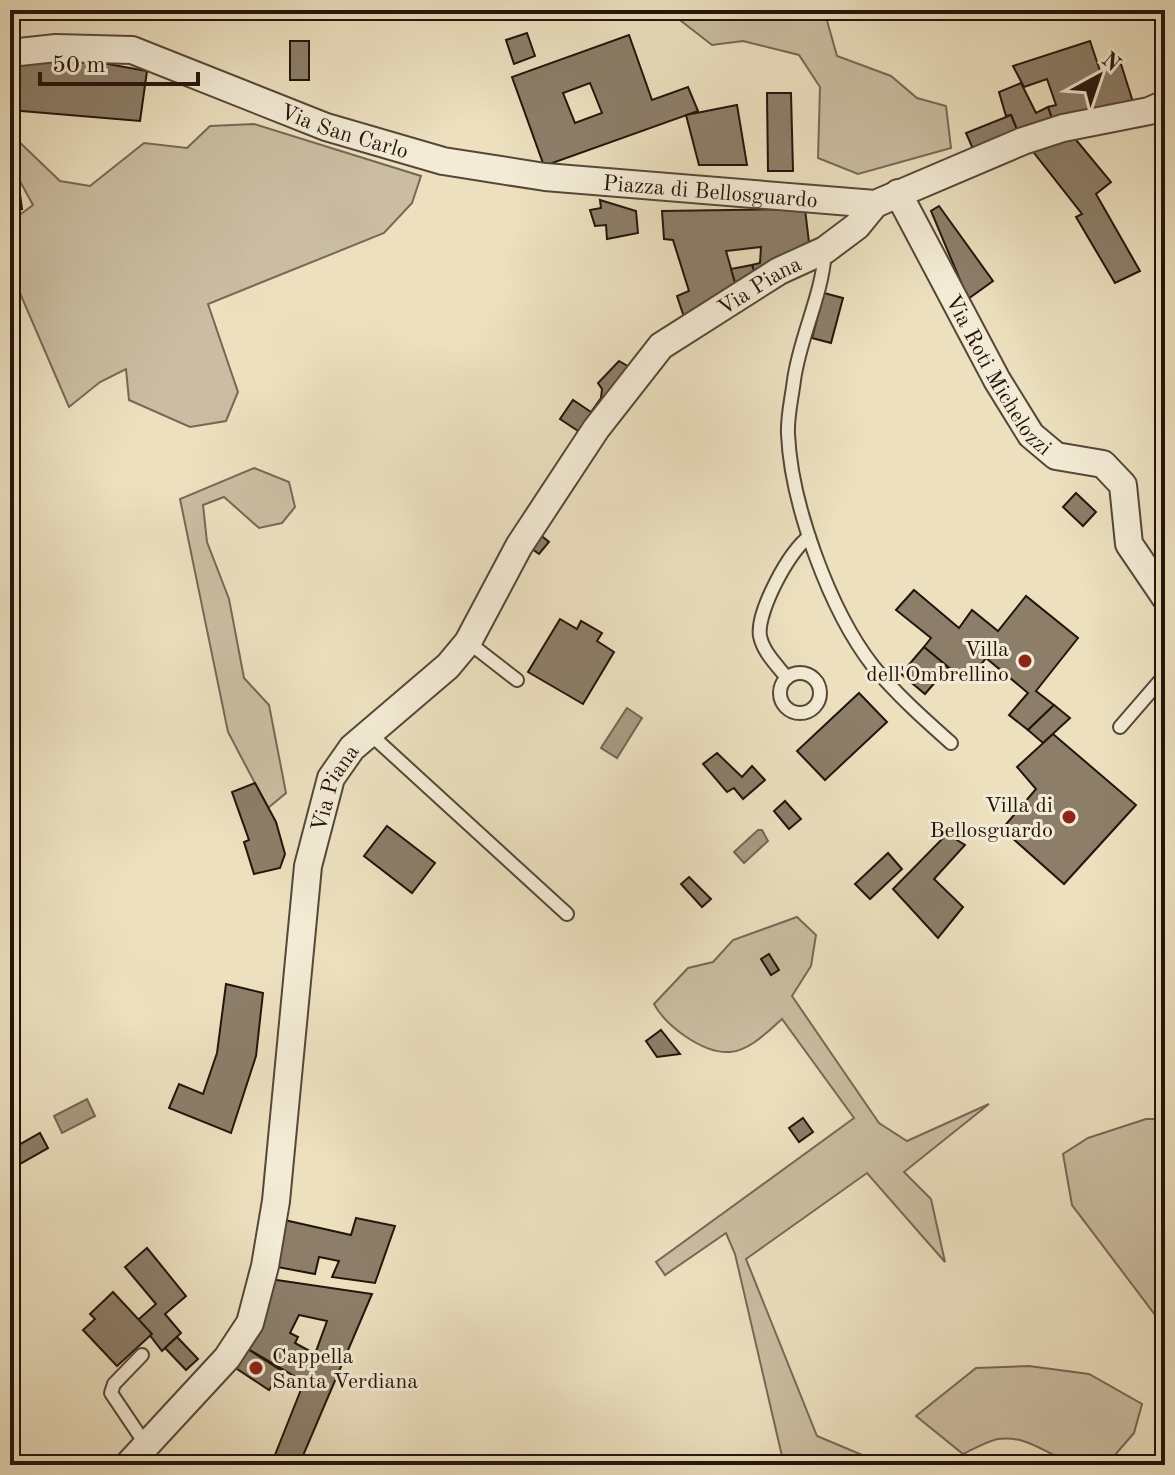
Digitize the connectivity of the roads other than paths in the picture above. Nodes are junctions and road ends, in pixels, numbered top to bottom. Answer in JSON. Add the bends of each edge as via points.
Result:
{"nodes":[{"id":1,"x":10,"y":53,"type":"edge"},
{"id":2,"x":1165,"y":104,"type":"edge"},
{"id":3,"x":545,"y":177,"type":"joint"},
{"id":4,"x":886,"y":198,"type":"junction"},
{"id":5,"x":818,"y":253,"type":"junction"},
{"id":6,"x":809,"y":537,"type":"junction"},
{"id":7,"x":1165,"y":597,"type":"edge"},
{"id":8,"x":468,"y":642,"type":"junction"},
{"id":9,"x":1165,"y":675,"type":"edge"},
{"id":10,"x":787,"y":678,"type":"dead end"},
{"id":11,"x":517,"y":680,"type":"dead end"},
{"id":12,"x":1120,"y":727,"type":"dead end"},
{"id":13,"x":369,"y":733,"type":"junction"},
{"id":14,"x":951,"y":743,"type":"dead end"},
{"id":15,"x":567,"y":914,"type":"dead end"},
{"id":16,"x":142,"y":1355,"type":"dead end"},
{"id":17,"x":146,"y":1445,"type":"junction"},
{"id":18,"x":10,"y":1455,"type":"edge"},
{"id":19,"x":14,"y":1465,"type":"edge"},
{"id":20,"x":128,"y":1465,"type":"edge"}],
"edges":[{"from":1,"to":3,"type":"street","name":"Via San Carlo","via":[[132,50],[326,127],[443,161]]},
{"from":2,"to":4,"type":"street","via":[[1063,128]]},
{"from":3,"to":4,"type":"street","name":"Piazza di Bellosguardo"},
{"from":4,"to":5,"type":"street"},
{"from":4,"to":7,"type":"street","name":"Via Roti Michelozzi","via":[[1031,435],[1056,456],[1103,464],[1123,485],[1129,544]]},
{"from":5,"to":6,"type":"lane","via":[[824,270],[795,375],[788,434]]},
{"from":5,"to":8,"type":"street","name":"Via Piana","via":[[779,271],[661,346],[519,546]]},
{"from":6,"to":10,"type":"lane","via":[[794,548],[760,626],[764,646]]},
{"from":6,"to":14,"type":"lane","via":[[821,571],[873,665]]},
{"from":8,"to":11,"type":"lane"},
{"from":8,"to":13,"type":"street","name":"Via Piana","via":[[448,666]]},
{"from":9,"to":12,"type":"lane"},
{"from":13,"to":15,"type":"lane"},
{"from":13,"to":17,"type":"street","name":"Via Piana","via":[[331,778],[308,866],[276,1201],[250,1323],[227,1358]]},
{"from":16,"to":17,"type":"lane","via":[[111,1393]]},
{"from":17,"to":20,"type":"street","name":"Via Piana"},
{"from":18,"to":19,"type":"lane"}]}
